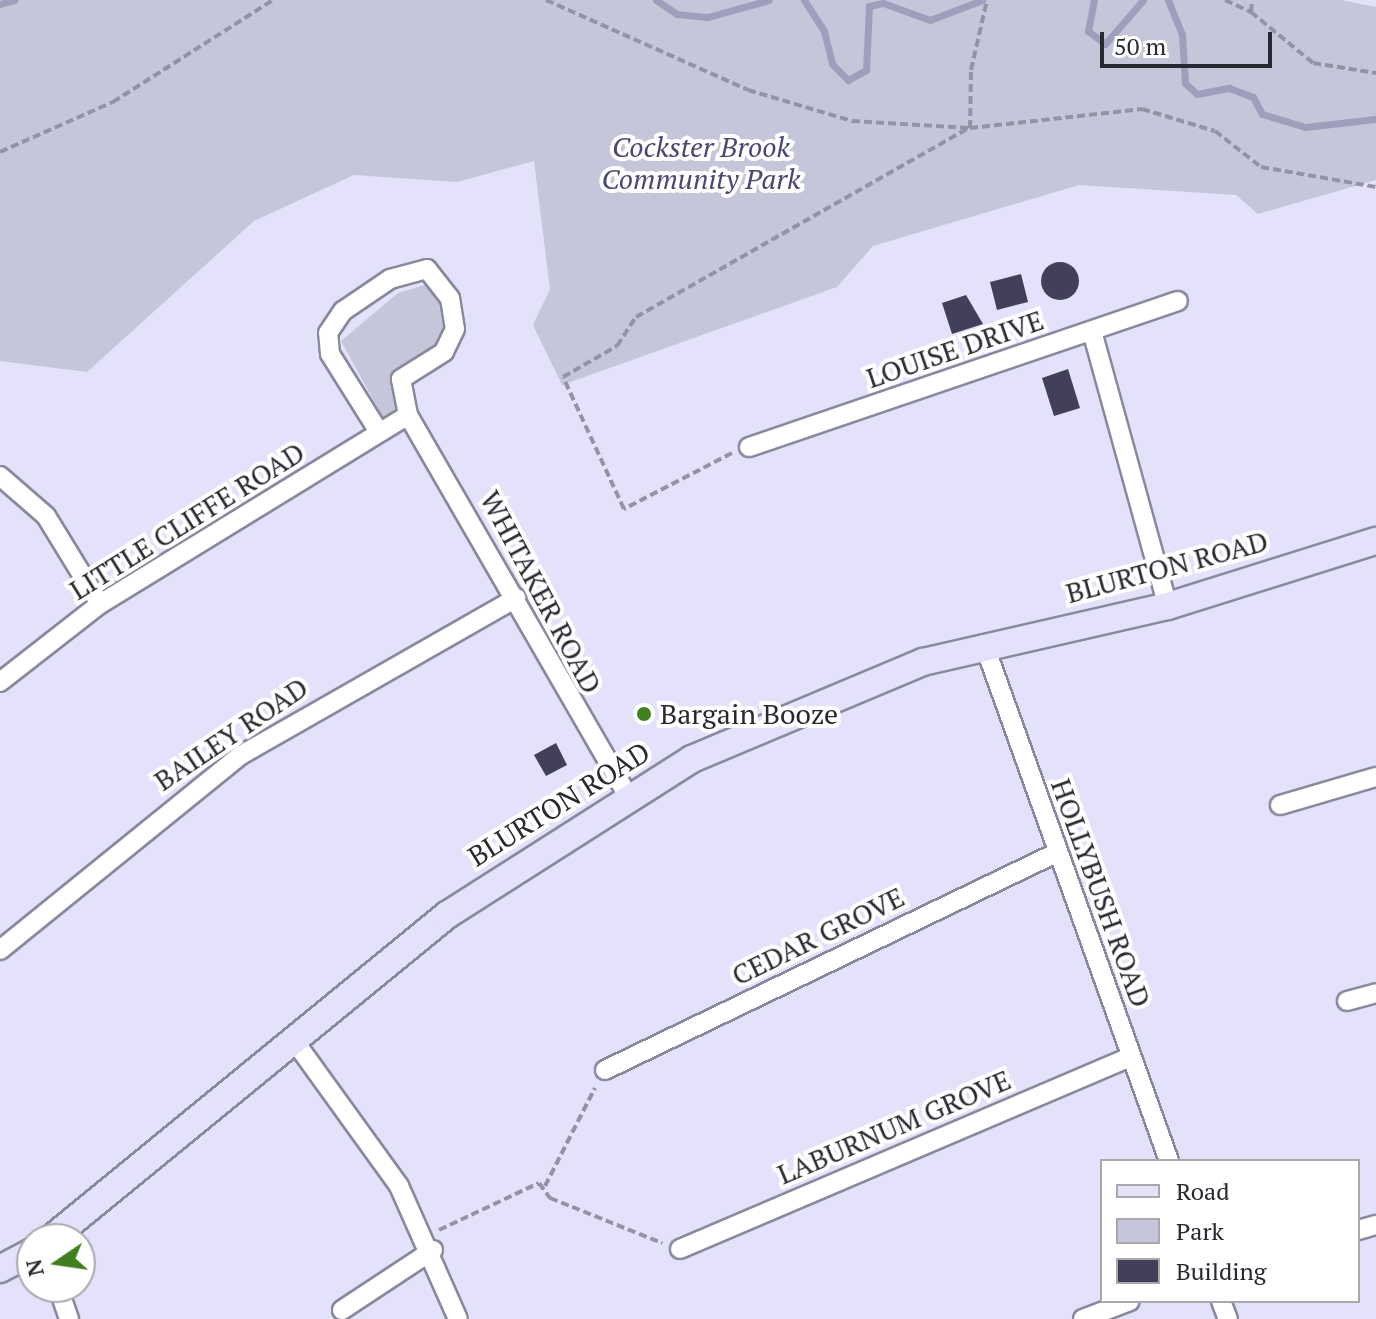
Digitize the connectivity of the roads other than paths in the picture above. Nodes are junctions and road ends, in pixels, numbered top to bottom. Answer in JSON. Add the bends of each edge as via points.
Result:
{"nodes":[{"id":1,"x":1178,"y":301,"type":"dead end"},
{"id":2,"x":1092,"y":331,"type":"junction"},
{"id":3,"x":408,"y":415,"type":"junction"},
{"id":4,"x":379,"y":432,"type":"junction"},
{"id":5,"x":749,"y":447,"type":"road end"},
{"id":6,"x":0,"y":476,"type":"edge"},
{"id":7,"x":1376,"y":541,"type":"edge"},
{"id":8,"x":516,"y":598,"type":"junction"},
{"id":9,"x":100,"y":604,"type":"junction"},
{"id":10,"x":1168,"y":606,"type":"junction"},
{"id":11,"x":984,"y":644,"type":"junction"},
{"id":12,"x":0,"y":682,"type":"edge"},
{"id":13,"x":1376,"y":777,"type":"edge"},
{"id":14,"x":627,"y":794,"type":"junction"},
{"id":15,"x":1280,"y":805,"type":"dead end"},
{"id":16,"x":1056,"y":853,"type":"junction"},
{"id":17,"x":0,"y":950,"type":"edge"},
{"id":18,"x":1376,"y":993,"type":"edge"},
{"id":19,"x":1347,"y":1001,"type":"dead end"},
{"id":20,"x":293,"y":1039,"type":"junction"},
{"id":21,"x":1130,"y":1057,"type":"junction"},
{"id":22,"x":605,"y":1070,"type":"road end"},
{"id":23,"x":1168,"y":1159,"type":"edge"},
{"id":24,"x":70,"y":1223,"type":"edge"},
{"id":25,"x":429,"y":1243,"type":"junction"},
{"id":26,"x":680,"y":1249,"type":"road end"},
{"id":27,"x":1125,"y":1303,"type":"edge"},
{"id":28,"x":342,"y":1310,"type":"dead end"},
{"id":29,"x":458,"y":1319,"type":"edge"},
{"id":30,"x":1083,"y":1319,"type":"edge"}],
"edges":[{"from":1,"to":2,"type":"street","name":"LOUISE DRIVE"},
{"from":2,"to":5,"type":"street","name":"LOUISE DRIVE"},
{"from":2,"to":10,"type":"street"},
{"from":3,"to":4,"type":"street","name":"LITTLE CLIFFE ROAD"},
{"from":3,"to":4,"type":"street","via":[[401,379],[444,352],[455,329],[450,298],[427,269],[390,279],[343,311],[328,333],[330,354]]},
{"from":3,"to":8,"type":"street","name":"WHITAKER ROAD"},
{"from":4,"to":9,"type":"street","name":"LITTLE CLIFFE ROAD","via":[[268,507]]},
{"from":6,"to":9,"type":"street","via":[[46,516]]},
{"from":7,"to":10,"type":"street","name":"BLURTON ROAD"},
{"from":8,"to":14,"type":"street","name":"WHITAKER ROAD"},
{"from":8,"to":17,"type":"street","name":"BAILEY ROAD","via":[[241,755]]},
{"from":9,"to":12,"type":"street","name":"LITTLE CLIFFE ROAD"},
{"from":10,"to":11,"type":"street","name":"BLURTON ROAD"},
{"from":11,"to":14,"type":"street","name":"BLURTON ROAD","via":[[756,729]]},
{"from":11,"to":16,"type":"street","name":"HOLLYBUSH ROAD"},
{"from":13,"to":15,"type":"street"},
{"from":14,"to":20,"type":"street","name":"BLURTON ROAD","via":[[447,915]]},
{"from":16,"to":21,"type":"street","name":"HOLLYBUSH ROAD"},
{"from":16,"to":22,"type":"street","name":"CEDAR GROVE"},
{"from":18,"to":19,"type":"street"},
{"from":20,"to":24,"type":"street","name":"BLURTON ROAD"},
{"from":20,"to":25,"type":"street","via":[[360,1125]]},
{"from":21,"to":23,"type":"street","name":"HOLLYBUSH ROAD"},
{"from":21,"to":26,"type":"street","name":"LABURNUM GROVE"},
{"from":25,"to":28,"type":"street"},
{"from":25,"to":29,"type":"street"},
{"from":27,"to":30,"type":"street"}]}
